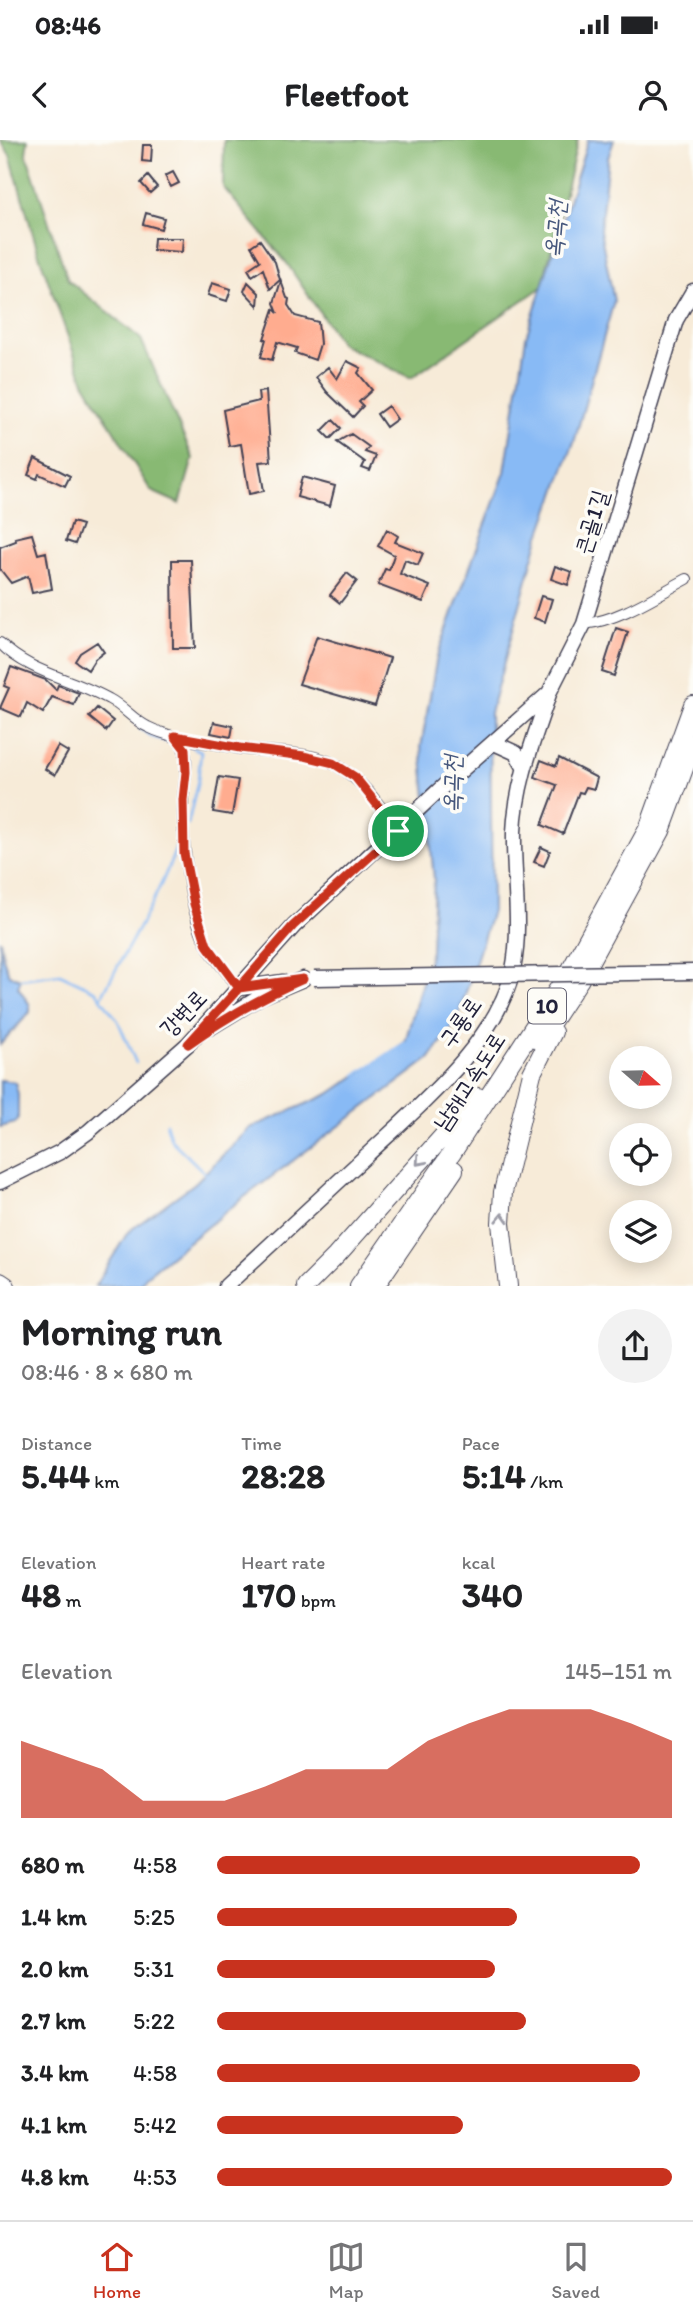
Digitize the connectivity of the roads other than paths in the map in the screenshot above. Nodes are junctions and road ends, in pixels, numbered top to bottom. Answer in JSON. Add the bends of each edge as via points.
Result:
{"nodes":[{"id":1,"x":693,"y":291,"type":"edge"},
{"id":2,"x":687,"y":579,"type":"dead end"},
{"id":3,"x":584,"y":624,"type":"junction"},
{"id":4,"x":0,"y":643,"type":"edge"},
{"id":5,"x":549,"y":693,"type":"junction"},
{"id":6,"x":693,"y":705,"type":"edge"},
{"id":7,"x":175,"y":736,"type":"junction"},
{"id":8,"x":494,"y":743,"type":"junction"},
{"id":9,"x":693,"y":744,"type":"edge"},
{"id":10,"x":524,"y":767,"type":"junction"},
{"id":11,"x":403,"y":825,"type":"junction"},
{"id":12,"x":693,"y":972,"type":"edge"},
{"id":13,"x":308,"y":979,"type":"junction"},
{"id":14,"x":580,"y":979,"type":"junction"},
{"id":15,"x":239,"y":988,"type":"junction"},
{"id":16,"x":188,"y":1044,"type":"junction"},
{"id":17,"x":515,"y":1055,"type":"junction"},
{"id":18,"x":0,"y":1182,"type":"edge"},
{"id":19,"x":0,"y":1282,"type":"edge"},
{"id":20,"x":6,"y":1286,"type":"edge"},
{"id":21,"x":226,"y":1286,"type":"edge"},
{"id":22,"x":306,"y":1286,"type":"edge"},
{"id":23,"x":359,"y":1286,"type":"edge"},
{"id":24,"x":375,"y":1286,"type":"edge"},
{"id":25,"x":508,"y":1286,"type":"edge"}],
"edges":[{"from":1,"to":3,"type":"street","name":"큰골1길","via":[[676,320]]},
{"from":2,"to":3,"type":"street","via":[[623,613]]},
{"from":3,"to":5,"type":"street","name":"큰골1길"},
{"from":4,"to":7,"type":"street","via":[[29,664],[118,703],[146,727]]},
{"from":5,"to":8,"type":"street","name":"큰골1길"},
{"from":5,"to":10,"type":"street","name":"구룡로"},
{"from":6,"to":17,"type":"highway","name":"남해고속도로","number":"10","via":[[649,827],[569,971]]},
{"from":7,"to":11,"type":"street","via":[[333,763],[355,777]]},
{"from":7,"to":15,"type":"street","via":[[185,749],[184,853],[194,904],[207,945]]},
{"from":8,"to":10,"type":"street","via":[[516,752]]},
{"from":8,"to":11,"type":"street","name":"강변로"},
{"from":9,"to":14,"type":"highway","name":"남해고속도로","number":"10","via":[[661,831]]},
{"from":10,"to":21,"type":"street","name":"구룡로","via":[[514,832],[516,951],[508,989],[496,1012],[442,1084]]},
{"from":11,"to":15,"type":"street","name":"강변로","via":[[293,926]]},
{"from":12,"to":13,"type":"street","bridge":true},
{"from":13,"to":15,"type":"street"},
{"from":13,"to":16,"type":"street","via":[[260,997]]},
{"from":14,"to":24,"type":"highway","name":"남해고속도로","number":"10"},
{"from":25,"to":14,"type":"highway","one_way":true,"via":[[501,1223],[503,1192],[532,1073]]},
{"from":15,"to":16,"type":"street","name":"강변로"},
{"from":16,"to":18,"type":"street","name":"강변로","via":[[88,1132],[60,1152]]},
{"from":17,"to":22,"type":"highway","one_way":true},
{"from":17,"to":23,"type":"highway","name":"남해고속도로","number":"10"},
{"from":19,"to":20,"type":"highway"}]}
